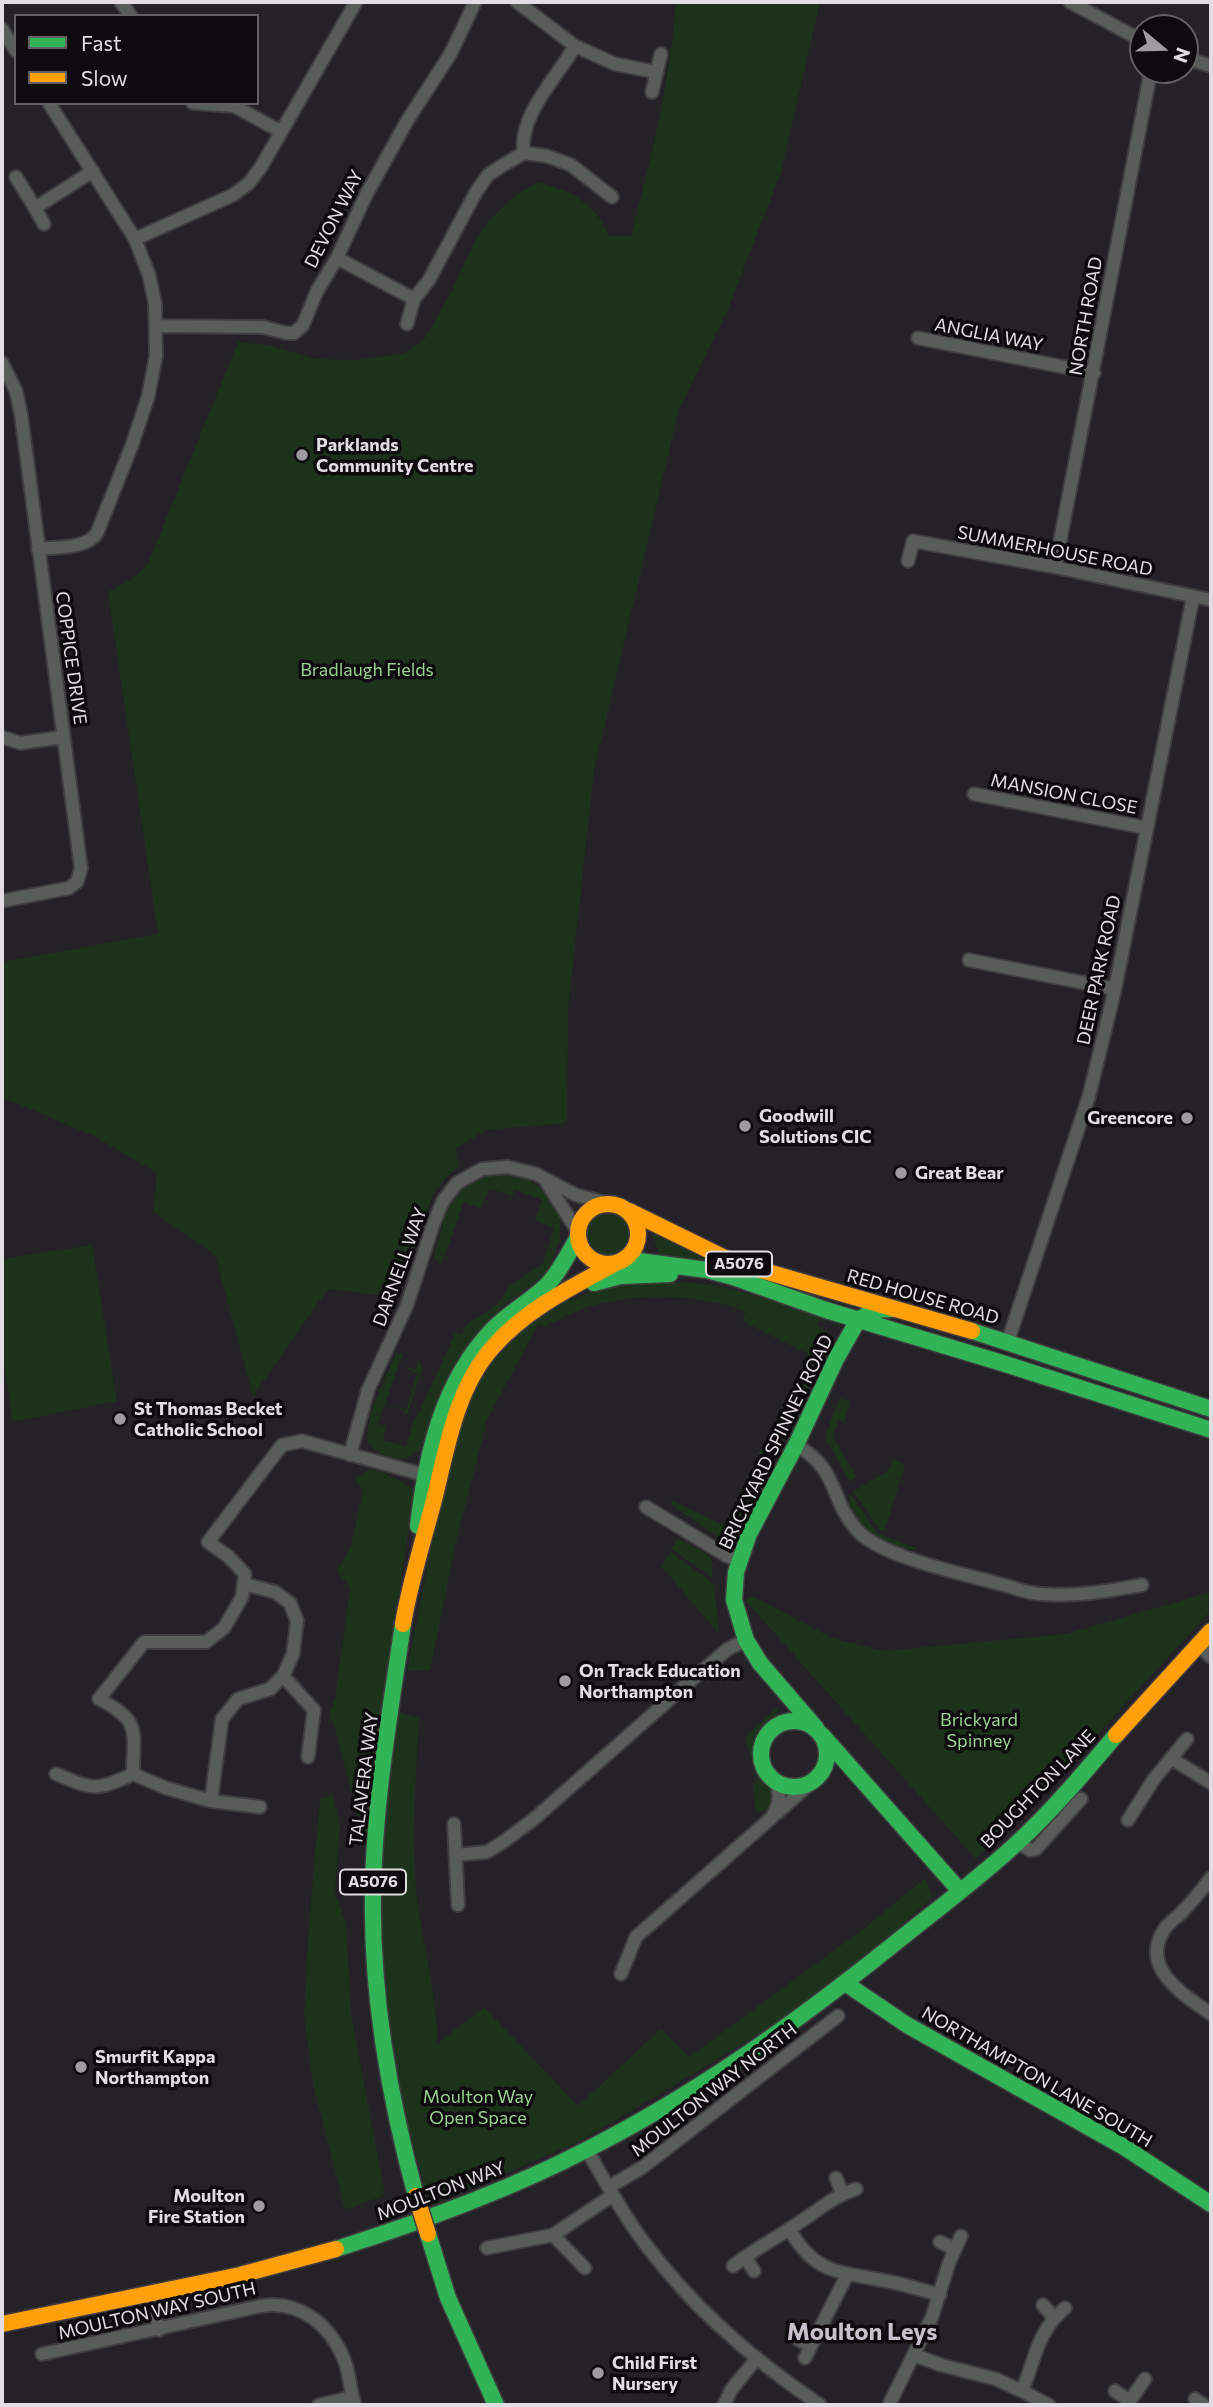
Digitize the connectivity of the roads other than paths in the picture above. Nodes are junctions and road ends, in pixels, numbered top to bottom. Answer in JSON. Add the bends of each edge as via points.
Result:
{"nodes":[{"id":1,"x":356,"y":2,"type":"edge"},
{"id":2,"x":475,"y":2,"type":"edge"},
{"id":3,"x":521,"y":3,"type":"edge"},
{"id":4,"x":1074,"y":3,"type":"edge"},
{"id":5,"x":2,"y":29,"type":"edge"},
{"id":6,"x":1129,"y":33,"type":"edge"},
{"id":7,"x":575,"y":46,"type":"junction"},
{"id":8,"x":14,"y":48,"type":"edge"},
{"id":9,"x":661,"y":54,"type":"dead end"},
{"id":10,"x":656,"y":72,"type":"junction"},
{"id":11,"x":1148,"y":84,"type":"edge"},
{"id":12,"x":652,"y":92,"type":"dead end"},
{"id":13,"x":50,"y":105,"type":"edge"},
{"id":14,"x":220,"y":105,"type":"edge"},
{"id":15,"x":280,"y":131,"type":"junction"},
{"id":16,"x":524,"y":153,"type":"junction"},
{"id":17,"x":93,"y":171,"type":"junction"},
{"id":18,"x":16,"y":177,"type":"dead end"},
{"id":19,"x":612,"y":197,"type":"dead end"},
{"id":20,"x":35,"y":208,"type":"junction"},
{"id":21,"x":44,"y":224,"type":"dead end"},
{"id":22,"x":135,"y":239,"type":"junction"},
{"id":23,"x":337,"y":258,"type":"junction"},
{"id":24,"x":414,"y":299,"type":"junction"},
{"id":25,"x":407,"y":324,"type":"dead end"},
{"id":26,"x":157,"y":326,"type":"junction"},
{"id":27,"x":918,"y":338,"type":"dead end"},
{"id":28,"x":2,"y":363,"type":"edge"},
{"id":29,"x":1094,"y":373,"type":"junction"},
{"id":30,"x":38,"y":549,"type":"junction"},
{"id":31,"x":908,"y":561,"type":"dead end"},
{"id":32,"x":1055,"y":567,"type":"junction"},
{"id":33,"x":1193,"y":597,"type":"junction"},
{"id":34,"x":1211,"y":600,"type":"edge"},
{"id":35,"x":2,"y":737,"type":"edge"},
{"id":36,"x":64,"y":737,"type":"junction"},
{"id":37,"x":974,"y":794,"type":"dead end"},
{"id":38,"x":1147,"y":828,"type":"junction"},
{"id":39,"x":2,"y":901,"type":"edge"},
{"id":40,"x":969,"y":960,"type":"dead end"},
{"id":41,"x":1115,"y":989,"type":"junction"},
{"id":42,"x":545,"y":1180,"type":"junction"},
{"id":43,"x":607,"y":1203,"type":"junction"},
{"id":44,"x":629,"y":1212,"type":"junction"},
{"id":45,"x":578,"y":1235,"type":"junction"},
{"id":46,"x":620,"y":1261,"type":"junction"},
{"id":47,"x":733,"y":1277,"type":"junction"},
{"id":48,"x":558,"y":1296,"type":"junction"},
{"id":49,"x":856,"y":1297,"type":"junction"},
{"id":50,"x":896,"y":1310,"type":"junction"},
{"id":51,"x":864,"y":1318,"type":"junction"},
{"id":52,"x":893,"y":1331,"type":"junction"},
{"id":53,"x":854,"y":1343,"type":"junction"},
{"id":54,"x":1012,"y":1350,"type":"junction"},
{"id":55,"x":826,"y":1382,"type":"junction"},
{"id":56,"x":1211,"y":1409,"type":"edge"},
{"id":57,"x":1211,"y":1430,"type":"edge"},
{"id":58,"x":796,"y":1445,"type":"junction"},
{"id":59,"x":350,"y":1455,"type":"junction"},
{"id":60,"x":425,"y":1475,"type":"junction"},
{"id":61,"x":646,"y":1507,"type":"dead end"},
{"id":62,"x":738,"y":1560,"type":"junction"},
{"id":63,"x":414,"y":1568,"type":"junction"},
{"id":64,"x":244,"y":1584,"type":"junction"},
{"id":65,"x":1142,"y":1585,"type":"dead end"},
{"id":66,"x":1211,"y":1631,"type":"edge"},
{"id":67,"x":746,"y":1640,"type":"junction"},
{"id":68,"x":1198,"y":1644,"type":"junction"},
{"id":69,"x":1211,"y":1657,"type":"edge"},
{"id":70,"x":283,"y":1676,"type":"junction"},
{"id":71,"x":786,"y":1691,"type":"junction"},
{"id":72,"x":780,"y":1725,"type":"junction"},
{"id":73,"x":819,"y":1731,"type":"junction"},
{"id":74,"x":1187,"y":1739,"type":"dead end"},
{"id":75,"x":308,"y":1757,"type":"dead end"},
{"id":76,"x":1172,"y":1759,"type":"junction"},
{"id":77,"x":56,"y":1774,"type":"dead end"},
{"id":78,"x":133,"y":1774,"type":"junction"},
{"id":79,"x":816,"y":1779,"type":"junction"},
{"id":80,"x":862,"y":1781,"type":"junction"},
{"id":81,"x":776,"y":1782,"type":"junction"},
{"id":82,"x":1211,"y":1783,"type":"edge"},
{"id":83,"x":1081,"y":1799,"type":"dead end"},
{"id":84,"x":211,"y":1801,"type":"junction"},
{"id":85,"x":260,"y":1807,"type":"dead end"},
{"id":86,"x":1128,"y":1820,"type":"dead end"},
{"id":87,"x":768,"y":1823,"type":"junction"},
{"id":88,"x":454,"y":1824,"type":"dead end"},
{"id":89,"x":1017,"y":1842,"type":"junction"},
{"id":90,"x":456,"y":1856,"type":"junction"},
{"id":91,"x":1211,"y":1878,"type":"edge"},
{"id":92,"x":960,"y":1891,"type":"junction"},
{"id":93,"x":458,"y":1905,"type":"dead end"},
{"id":94,"x":621,"y":1974,"type":"dead end"},
{"id":95,"x":845,"y":1983,"type":"junction"},
{"id":96,"x":1211,"y":2014,"type":"edge"},
{"id":97,"x":838,"y":2016,"type":"dead end"},
{"id":98,"x":587,"y":2150,"type":"junction"},
{"id":99,"x":836,"y":2178,"type":"dead end"},
{"id":100,"x":856,"y":2189,"type":"dead end"},
{"id":101,"x":611,"y":2191,"type":"junction"},
{"id":102,"x":842,"y":2193,"type":"junction"},
{"id":103,"x":1211,"y":2204,"type":"edge"},
{"id":104,"x":789,"y":2229,"type":"junction"},
{"id":105,"x":553,"y":2235,"type":"junction"},
{"id":106,"x":961,"y":2236,"type":"dead end"},
{"id":107,"x":940,"y":2242,"type":"dead end"},
{"id":108,"x":487,"y":2248,"type":"dead end"},
{"id":109,"x":955,"y":2249,"type":"junction"},
{"id":110,"x":745,"y":2257,"type":"junction"},
{"id":111,"x":733,"y":2266,"type":"dead end"},
{"id":112,"x":585,"y":2268,"type":"dead end"},
{"id":113,"x":754,"y":2271,"type":"dead end"},
{"id":114,"x":847,"y":2275,"type":"junction"},
{"id":115,"x":151,"y":2295,"type":"junction"},
{"id":116,"x":940,"y":2295,"type":"junction"},
{"id":117,"x":1043,"y":2305,"type":"dead end"},
{"id":118,"x":1065,"y":2308,"type":"dead end"},
{"id":119,"x":1054,"y":2318,"type":"junction"},
{"id":120,"x":3,"y":2324,"type":"edge"},
{"id":121,"x":159,"y":2330,"type":"junction"},
{"id":122,"x":797,"y":2339,"type":"dead end"},
{"id":123,"x":42,"y":2354,"type":"dead end"},
{"id":124,"x":914,"y":2355,"type":"junction"},
{"id":125,"x":757,"y":2358,"type":"junction"},
{"id":126,"x":1145,"y":2379,"type":"dead end"},
{"id":127,"x":1021,"y":2391,"type":"junction"},
{"id":128,"x":1115,"y":2391,"type":"dead end"},
{"id":129,"x":353,"y":2401,"type":"edge"},
{"id":130,"x":1128,"y":2403,"type":"edge"},
{"id":131,"x":319,"y":2405,"type":"edge"},
{"id":132,"x":496,"y":2405,"type":"edge"},
{"id":133,"x":724,"y":2405,"type":"edge"},
{"id":134,"x":820,"y":2405,"type":"edge"},
{"id":135,"x":889,"y":2405,"type":"edge"},
{"id":136,"x":1049,"y":2405,"type":"edge"}],
"edges":[{"from":1,"to":15,"type":"street"},
{"from":2,"to":23,"type":"street","name":"DEVON WAY","via":[[451,52],[366,195]]},
{"from":3,"to":7,"type":"street"},
{"from":4,"to":6,"type":"street"},
{"from":5,"to":8,"type":"street"},
{"from":7,"to":10,"type":"street","via":[[615,64]]},
{"from":7,"to":16,"type":"street","via":[[527,120]]},
{"from":9,"to":10,"type":"street"},
{"from":10,"to":12,"type":"street"},
{"from":11,"to":29,"type":"street","name":"NORTH ROAD"},
{"from":13,"to":17,"type":"street"},
{"from":14,"to":15,"type":"street","via":[[234,106]]},
{"from":15,"to":22,"type":"street","via":[[261,167],[242,190]]},
{"from":16,"to":19,"type":"street","via":[[571,165]]},
{"from":16,"to":24,"type":"street","via":[[488,175]]},
{"from":17,"to":20,"type":"street"},
{"from":17,"to":22,"type":"street"},
{"from":18,"to":20,"type":"street"},
{"from":20,"to":21,"type":"street"},
{"from":22,"to":26,"type":"street","via":[[153,288]]},
{"from":23,"to":24,"type":"street"},
{"from":23,"to":26,"type":"street","name":"DEVON WAY","via":[[317,291],[309,316],[294,332],[264,327]]},
{"from":24,"to":25,"type":"street"},
{"from":26,"to":30,"type":"street","via":[[148,397],[97,533],[81,543]]},
{"from":27,"to":29,"type":"street","name":"ANGLIA WAY"},
{"from":28,"to":30,"type":"street","name":"COPPICE DRIVE","via":[[18,402]]},
{"from":29,"to":32,"type":"street","name":"NORTH ROAD"},
{"from":30,"to":36,"type":"street","name":"COPPICE DRIVE"},
{"from":31,"to":32,"type":"street","name":"SUMMERHOUSE ROAD","via":[[913,541]]},
{"from":32,"to":33,"type":"street","name":"SUMMERHOUSE ROAD"},
{"from":33,"to":34,"type":"street","name":"SUMMERHOUSE ROAD"},
{"from":33,"to":38,"type":"street","name":"DEER PARK ROAD"},
{"from":35,"to":36,"type":"street","via":[[20,743]]},
{"from":36,"to":39,"type":"street","name":"COPPICE DRIVE","via":[[80,877],[63,890]]},
{"from":37,"to":38,"type":"street","name":"MANSION CLOSE"},
{"from":38,"to":41,"type":"street","name":"DEER PARK ROAD"},
{"from":40,"to":41,"type":"street"},
{"from":41,"to":54,"type":"street","name":"DEER PARK ROAD","via":[[1089,1096],[1047,1228],[1040,1270]]},
{"from":42,"to":43,"type":"street","name":"DARNELL WAY"},
{"from":42,"to":45,"type":"street"},
{"from":42,"to":59,"type":"street","name":"DARNELL WAY","via":[[519,1168],[494,1167],[470,1175],[449,1192],[434,1222],[401,1320],[368,1390]]},
{"from":43,"to":44,"type":"main road"},
{"from":43,"to":45,"type":"main road","via":[[589,1210]]},
{"from":44,"to":46,"type":"main road","via":[[638,1237],[636,1246]]},
{"from":44,"to":49,"type":"main road","name":"RED HOUSE ROAD","number":"A5076","via":[[733,1262]]},
{"from":45,"to":46,"type":"main road","via":[[580,1246],[592,1259]]},
{"from":45,"to":60,"type":"main road","via":[[553,1278],[491,1330],[461,1370],[435,1432]]},
{"from":46,"to":47,"type":"main road"},
{"from":46,"to":48,"type":"main road","name":"TALAVERA WAY","number":"A5076"},
{"from":47,"to":48,"type":"main road","via":[[621,1276]]},
{"from":47,"to":51,"type":"main road"},
{"from":48,"to":63,"type":"main road","name":"TALAVERA WAY","number":"A5076","via":[[511,1328],[479,1366],[459,1408]]},
{"from":49,"to":50,"type":"main road","name":"RED HOUSE ROAD","number":"A5076"},
{"from":49,"to":51,"type":"main road","via":[[865,1303]]},
{"from":50,"to":51,"type":"main road","via":[[874,1310]]},
{"from":50,"to":54,"type":"main road","name":"RED HOUSE ROAD","number":"A5076"},
{"from":51,"to":52,"type":"main road"},
{"from":51,"to":53,"type":"main road"},
{"from":51,"to":55,"type":"main road","name":"BRICKYARD SPINNEY ROAD"},
{"from":52,"to":53,"type":"main road","via":[[869,1330]]},
{"from":52,"to":54,"type":"main road"},
{"from":53,"to":55,"type":"main road"},
{"from":54,"to":56,"type":"main road","name":"RED HOUSE ROAD","number":"A5076"},
{"from":54,"to":57,"type":"main road","via":[[1134,1406]]},
{"from":55,"to":58,"type":"main road","name":"BRICKYARD SPINNEY ROAD"},
{"from":58,"to":62,"type":"main road","name":"BRICKYARD SPINNEY ROAD"},
{"from":58,"to":65,"type":"street","via":[[825,1470],[857,1530],[880,1547],[1039,1594],[1093,1594]]},
{"from":59,"to":60,"type":"street"},
{"from":59,"to":64,"type":"street","via":[[302,1441],[282,1445],[208,1542],[245,1574]]},
{"from":60,"to":63,"type":"main road"},
{"from":61,"to":62,"type":"street"},
{"from":62,"to":67,"type":"main road","name":"BRICKYARD SPINNEY ROAD","via":[[734,1600]]},
{"from":63,"to":132,"type":"main road","name":"TALAVERA WAY","number":"A5076","bridge":true,"via":[[377,1817],[374,1951],[384,2045],[416,2196],[448,2298]]},
{"from":64,"to":70,"type":"street","via":[[275,1592],[290,1603],[297,1621],[293,1654]]},
{"from":64,"to":78,"type":"street","via":[[242,1597],[224,1628],[206,1642],[144,1642],[99,1699],[122,1710],[133,1725]]},
{"from":66,"to":68,"type":"main road","name":"BOUGHTON LANE"},
{"from":67,"to":71,"type":"main road","name":"BRICKYARD SPINNEY ROAD"},
{"from":67,"to":90,"type":"street","via":[[696,1676],[534,1819],[487,1852]]},
{"from":68,"to":69,"type":"street"},
{"from":68,"to":89,"type":"main road","name":"BOUGHTON LANE"},
{"from":70,"to":75,"type":"street","via":[[314,1710]]},
{"from":70,"to":84,"type":"street","via":[[270,1689],[238,1699],[222,1719]]},
{"from":71,"to":72,"type":"main road"},
{"from":71,"to":73,"type":"main road","name":"BRICKYARD SPINNEY ROAD"},
{"from":72,"to":73,"type":"main road","via":[[798,1722]]},
{"from":72,"to":81,"type":"main road","via":[[762,1747],[764,1767]]},
{"from":73,"to":79,"type":"main road","via":[[827,1755]]},
{"from":73,"to":80,"type":"main road","name":"BRICKYARD SPINNEY ROAD"},
{"from":74,"to":76,"type":"street"},
{"from":76,"to":82,"type":"street"},
{"from":76,"to":86,"type":"street"},
{"from":77,"to":78,"type":"street","via":[[86,1787],[104,1788]]},
{"from":78,"to":84,"type":"street"},
{"from":79,"to":80,"type":"main road","via":[[829,1771]]},
{"from":79,"to":81,"type":"main road","via":[[806,1786]]},
{"from":79,"to":87,"type":"street"},
{"from":80,"to":92,"type":"main road","name":"BRICKYARD SPINNEY ROAD"},
{"from":81,"to":87,"type":"street","via":[[778,1806]]},
{"from":83,"to":89,"type":"street","via":[[1036,1849]]},
{"from":84,"to":85,"type":"street"},
{"from":87,"to":94,"type":"street","via":[[636,1937]]},
{"from":88,"to":90,"type":"street"},
{"from":89,"to":92,"type":"main road","name":"BOUGHTON LANE"},
{"from":90,"to":93,"type":"street"},
{"from":91,"to":96,"type":"street","via":[[1162,1933],[1157,1951],[1165,1978]]},
{"from":92,"to":95,"type":"main road","name":"BOUGHTON LANE"},
{"from":95,"to":98,"type":"main road","name":"MOULTON WAY","via":[[725,2068]]},
{"from":95,"to":103,"type":"main road","name":"NORTHAMPTON LANE SOUTH","via":[[920,2033]]},
{"from":97,"to":101,"type":"street","name":"MOULTON WAY NORTH"},
{"from":98,"to":101,"type":"street"},
{"from":98,"to":115,"type":"main road","name":"MOULTON WAY","via":[[498,2190],[350,2245],[245,2275]]},
{"from":99,"to":102,"type":"street"},
{"from":100,"to":102,"type":"street"},
{"from":101,"to":105,"type":"street","name":"MOULTON WAY NORTH"},
{"from":101,"to":125,"type":"street","via":[[643,2240],[695,2303]]},
{"from":102,"to":104,"type":"street"},
{"from":104,"to":110,"type":"street"},
{"from":104,"to":114,"type":"street","via":[[812,2259]]},
{"from":105,"to":108,"type":"street","name":"MOULTON WAY NORTH"},
{"from":105,"to":112,"type":"street"},
{"from":106,"to":109,"type":"street"},
{"from":107,"to":109,"type":"street"},
{"from":109,"to":116,"type":"street"},
{"from":110,"to":111,"type":"street"},
{"from":110,"to":113,"type":"street"},
{"from":114,"to":116,"type":"street"},
{"from":114,"to":122,"type":"street","via":[[808,2352]]},
{"from":115,"to":120,"type":"main road","name":"MOULTON WAY"},
{"from":115,"to":121,"type":"street"},
{"from":116,"to":124,"type":"street"},
{"from":117,"to":119,"type":"street"},
{"from":118,"to":119,"type":"street"},
{"from":119,"to":127,"type":"street","via":[[1041,2335]]},
{"from":121,"to":123,"type":"street","name":"MOULTON WAY SOUTH"},
{"from":121,"to":129,"type":"street","name":"MOULTON WAY SOUTH","via":[[263,2305],[296,2308],[326,2332],[345,2363]]},
{"from":124,"to":127,"type":"street"},
{"from":124,"to":135,"type":"street"},
{"from":125,"to":133,"type":"street"},
{"from":125,"to":134,"type":"street"},
{"from":126,"to":130,"type":"street"},
{"from":127,"to":136,"type":"street"},
{"from":128,"to":130,"type":"street"},
{"from":129,"to":131,"type":"street"}]}
